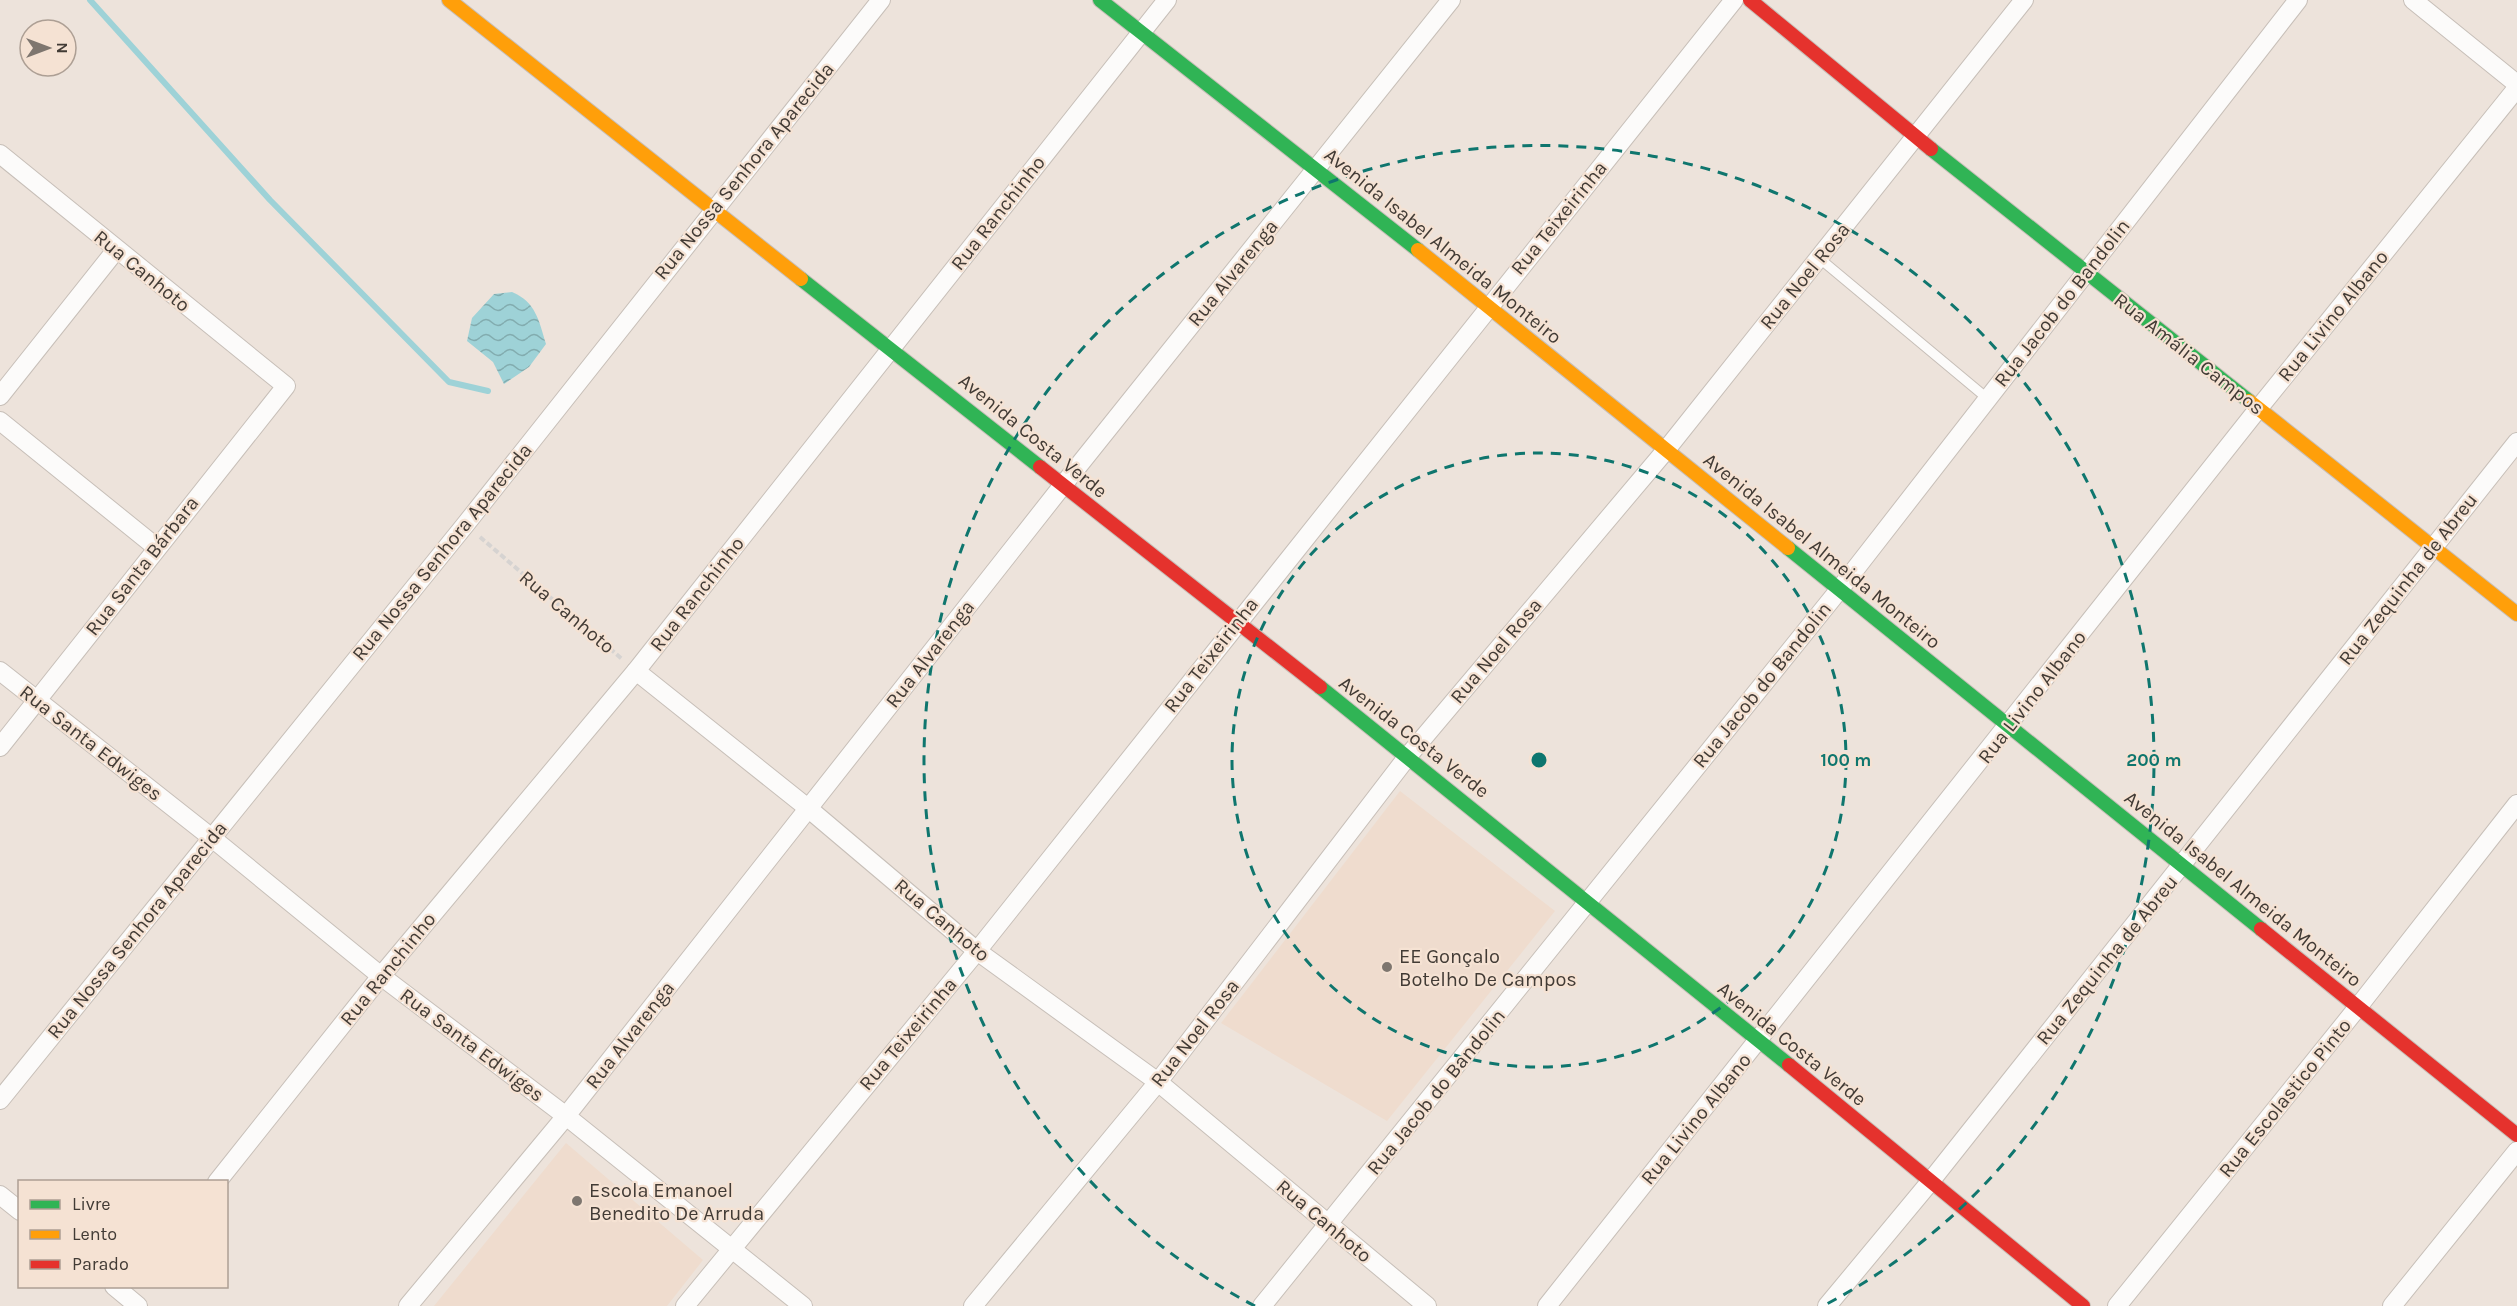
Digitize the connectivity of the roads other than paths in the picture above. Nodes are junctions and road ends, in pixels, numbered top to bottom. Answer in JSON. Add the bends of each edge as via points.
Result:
{"nodes":[{"id":1,"x":449,"y":0,"type":"edge"},
{"id":2,"x":881,"y":0,"type":"edge"},
{"id":3,"x":1100,"y":0,"type":"edge"},
{"id":4,"x":1167,"y":0,"type":"edge"},
{"id":5,"x":1451,"y":0,"type":"edge"},
{"id":6,"x":1734,"y":0,"type":"edge"},
{"id":7,"x":1750,"y":0,"type":"edge"},
{"id":8,"x":2024,"y":0,"type":"edge"},
{"id":9,"x":2298,"y":0,"type":"edge"},
{"id":10,"x":2413,"y":0,"type":"edge"},
{"id":11,"x":1142,"y":33,"type":"junction"},
{"id":12,"x":2517,"y":86,"type":"edge"},
{"id":13,"x":1916,"y":137,"type":"junction"},
{"id":14,"x":0,"y":154,"type":"edge"},
{"id":15,"x":1317,"y":169,"type":"junction"},
{"id":16,"x":712,"y":210,"type":"junction"},
{"id":17,"x":116,"y":250,"type":"junction"},
{"id":18,"x":1819,"y":258,"type":"junction"},
{"id":19,"x":2086,"y":272,"type":"junction"},
{"id":20,"x":1487,"y":308,"type":"junction"},
{"id":21,"x":891,"y":348,"type":"junction"},
{"id":22,"x":286,"y":386,"type":"joint"},
{"id":23,"x":0,"y":396,"type":"edge"},
{"id":24,"x":1988,"y":399,"type":"junction"},
{"id":25,"x":2258,"y":409,"type":"junction"},
{"id":26,"x":0,"y":421,"type":"edge"},
{"id":27,"x":2517,"y":442,"type":"edge"},
{"id":28,"x":1666,"y":450,"type":"junction"},
{"id":29,"x":1063,"y":485,"type":"junction"},
{"id":30,"x":156,"y":547,"type":"junction"},
{"id":31,"x":2433,"y":548,"type":"junction"},
{"id":32,"x":1839,"y":590,"type":"junction"},
{"id":33,"x":2517,"y":614,"type":"edge"},
{"id":34,"x":1236,"y":623,"type":"junction"},
{"id":35,"x":0,"y":671,"type":"edge"},
{"id":36,"x":636,"y":671,"type":"junction"},
{"id":37,"x":37,"y":700,"type":"junction"},
{"id":38,"x":2009,"y":727,"type":"junction"},
{"id":39,"x":0,"y":747,"type":"edge"},
{"id":40,"x":1408,"y":756,"type":"junction"},
{"id":41,"x":2517,"y":804,"type":"edge"},
{"id":42,"x":808,"y":808,"type":"junction"},
{"id":43,"x":212,"y":838,"type":"junction"},
{"id":44,"x":2182,"y":866,"type":"junction"},
{"id":45,"x":1588,"y":902,"type":"junction"},
{"id":46,"x":977,"y":951,"type":"junction"},
{"id":47,"x":381,"y":976,"type":"junction"},
{"id":48,"x":2358,"y":1008,"type":"junction"},
{"id":49,"x":1758,"y":1041,"type":"junction"},
{"id":50,"x":1158,"y":1082,"type":"junction"},
{"id":51,"x":0,"y":1100,"type":"edge"},
{"id":52,"x":566,"y":1116,"type":"junction"},
{"id":53,"x":2517,"y":1135,"type":"edge"},
{"id":54,"x":2517,"y":1151,"type":"edge"},
{"id":55,"x":219,"y":1180,"type":"edge"},
{"id":56,"x":1930,"y":1182,"type":"junction"},
{"id":57,"x":0,"y":1195,"type":"edge"},
{"id":58,"x":18,"y":1209,"type":"edge"},
{"id":59,"x":1329,"y":1225,"type":"junction"},
{"id":60,"x":731,"y":1247,"type":"junction"},
{"id":61,"x":408,"y":1306,"type":"edge"},
{"id":62,"x":685,"y":1306,"type":"edge"},
{"id":63,"x":803,"y":1306,"type":"edge"},
{"id":64,"x":973,"y":1306,"type":"edge"},
{"id":65,"x":1262,"y":1306,"type":"edge"},
{"id":66,"x":1427,"y":1306,"type":"edge"},
{"id":67,"x":1547,"y":1306,"type":"edge"},
{"id":68,"x":1827,"y":1306,"type":"edge"},
{"id":69,"x":2083,"y":1306,"type":"edge"},
{"id":70,"x":2117,"y":1306,"type":"edge"},
{"id":71,"x":2392,"y":1306,"type":"edge"}],
"edges":[{"from":1,"to":16,"type":"street","name":"Avenida Costa Verde"},
{"from":2,"to":16,"type":"street","name":"Rua Nossa Senhora Aparecida"},
{"from":3,"to":11,"type":"street","name":"Avenida Isabel Almeida Monteiro"},
{"from":4,"to":11,"type":"street","name":"Rua Ranchinho"},
{"from":5,"to":15,"type":"street","name":"Rua Alvarenga"},
{"from":6,"to":20,"type":"street","name":"Rua Teixeirinha"},
{"from":7,"to":13,"type":"street","name":"Rua Amália Campos"},
{"from":8,"to":13,"type":"street","name":"Rua Noel Rosa"},
{"from":9,"to":19,"type":"street","name":"Rua Jacob do Bandolin"},
{"from":10,"to":12,"type":"street"},
{"from":11,"to":15,"type":"street","name":"Avenida Isabel Almeida Monteiro"},
{"from":11,"to":21,"type":"street","name":"Rua Ranchinho"},
{"from":12,"to":25,"type":"street","name":"Rua Livino Albano"},
{"from":13,"to":18,"type":"street","name":"Rua Noel Rosa"},
{"from":13,"to":19,"type":"street","name":"Rua Amália Campos"},
{"from":14,"to":17,"type":"street","name":"Rua Canhoto"},
{"from":15,"to":20,"type":"street","name":"Avenida Isabel Almeida Monteiro"},
{"from":15,"to":29,"type":"street","name":"Rua Alvarenga"},
{"from":16,"to":21,"type":"street","name":"Avenida Costa Verde"},
{"from":16,"to":43,"type":"street","name":"Rua Nossa Senhora Aparecida"},
{"from":17,"to":22,"type":"street","name":"Rua Canhoto"},
{"from":17,"to":23,"type":"street"},
{"from":18,"to":24,"type":"lane"},
{"from":18,"to":28,"type":"street","name":"Rua Noel Rosa"},
{"from":19,"to":24,"type":"street","name":"Rua Jacob do Bandolin"},
{"from":19,"to":25,"type":"street","name":"Rua Amália Campos"},
{"from":20,"to":28,"type":"street","name":"Avenida Isabel Almeida Monteiro"},
{"from":20,"to":34,"type":"street","name":"Rua Teixeirinha"},
{"from":21,"to":29,"type":"street","name":"Avenida Costa Verde"},
{"from":21,"to":36,"type":"street","name":"Rua Ranchinho"},
{"from":22,"to":30,"type":"street","name":"Rua Santa Bárbara"},
{"from":24,"to":32,"type":"street","name":"Rua Jacob do Bandolin"},
{"from":25,"to":31,"type":"street","name":"Rua Amália Campos"},
{"from":25,"to":38,"type":"street","name":"Rua Livino Albano"},
{"from":26,"to":30,"type":"street"},
{"from":27,"to":31,"type":"street","name":"Rua Zequinha de Abreu"},
{"from":28,"to":32,"type":"street","name":"Avenida Isabel Almeida Monteiro"},
{"from":28,"to":40,"type":"street","name":"Rua Noel Rosa"},
{"from":29,"to":34,"type":"street","name":"Avenida Costa Verde"},
{"from":29,"to":42,"type":"street","name":"Rua Alvarenga"},
{"from":30,"to":37,"type":"street","name":"Rua Santa Bárbara"},
{"from":31,"to":33,"type":"street","name":"Rua Amália Campos"},
{"from":31,"to":44,"type":"street","name":"Rua Zequinha de Abreu"},
{"from":32,"to":38,"type":"street","name":"Avenida Isabel Almeida Monteiro"},
{"from":32,"to":45,"type":"street","name":"Rua Jacob do Bandolin"},
{"from":34,"to":40,"type":"street","name":"Avenida Costa Verde"},
{"from":34,"to":46,"type":"street","name":"Rua Teixeirinha"},
{"from":35,"to":37,"type":"street","name":"Rua Santa Edwiges"},
{"from":36,"to":42,"type":"street","name":"Rua Canhoto"},
{"from":36,"to":47,"type":"street","name":"Rua Ranchinho"},
{"from":37,"to":39,"type":"street","name":"Rua Santa Bárbara"},
{"from":37,"to":43,"type":"street","name":"Rua Santa Edwiges"},
{"from":38,"to":44,"type":"street","name":"Avenida Isabel Almeida Monteiro"},
{"from":38,"to":49,"type":"street","name":"Rua Livino Albano"},
{"from":40,"to":45,"type":"street","name":"Avenida Costa Verde"},
{"from":40,"to":50,"type":"street","name":"Rua Noel Rosa"},
{"from":41,"to":48,"type":"street","name":"Rua Escolastico Pinto"},
{"from":42,"to":46,"type":"street","name":"Rua Canhoto"},
{"from":42,"to":52,"type":"street","name":"Rua Alvarenga"},
{"from":43,"to":47,"type":"street","name":"Rua Santa Edwiges"},
{"from":43,"to":51,"type":"street","name":"Rua Nossa Senhora Aparecida"},
{"from":44,"to":48,"type":"street","name":"Avenida Isabel Almeida Monteiro"},
{"from":44,"to":56,"type":"street","name":"Rua Zequinha de Abreu"},
{"from":45,"to":49,"type":"street","name":"Avenida Costa Verde"},
{"from":45,"to":59,"type":"street","name":"Rua Jacob do Bandolin"},
{"from":46,"to":50,"type":"street","name":"Rua Canhoto"},
{"from":46,"to":60,"type":"street","name":"Rua Teixeirinha"},
{"from":47,"to":52,"type":"street","name":"Rua Santa Edwiges"},
{"from":47,"to":55,"type":"street","name":"Rua Ranchinho"},
{"from":48,"to":53,"type":"street","name":"Avenida Isabel Almeida Monteiro"},
{"from":48,"to":70,"type":"street","name":"Rua Escolastico Pinto"},
{"from":49,"to":56,"type":"street","name":"Avenida Costa Verde"},
{"from":49,"to":67,"type":"street","name":"Rua Livino Albano"},
{"from":50,"to":59,"type":"street","name":"Rua Canhoto"},
{"from":50,"to":64,"type":"street","name":"Rua Noel Rosa"},
{"from":52,"to":60,"type":"street","name":"Rua Santa Edwiges"},
{"from":52,"to":61,"type":"street","name":"Rua Alvarenga"},
{"from":54,"to":71,"type":"street"},
{"from":56,"to":68,"type":"street","name":"Rua Zequinha de Abreu"},
{"from":56,"to":69,"type":"street","name":"Avenida Costa Verde"},
{"from":57,"to":58,"type":"street"},
{"from":59,"to":65,"type":"street","name":"Rua Jacob do Bandolin"},
{"from":59,"to":66,"type":"street","name":"Rua Canhoto"},
{"from":60,"to":62,"type":"street","name":"Rua Teixeirinha"},
{"from":60,"to":63,"type":"street","name":"Rua Santa Edwiges"}]}
